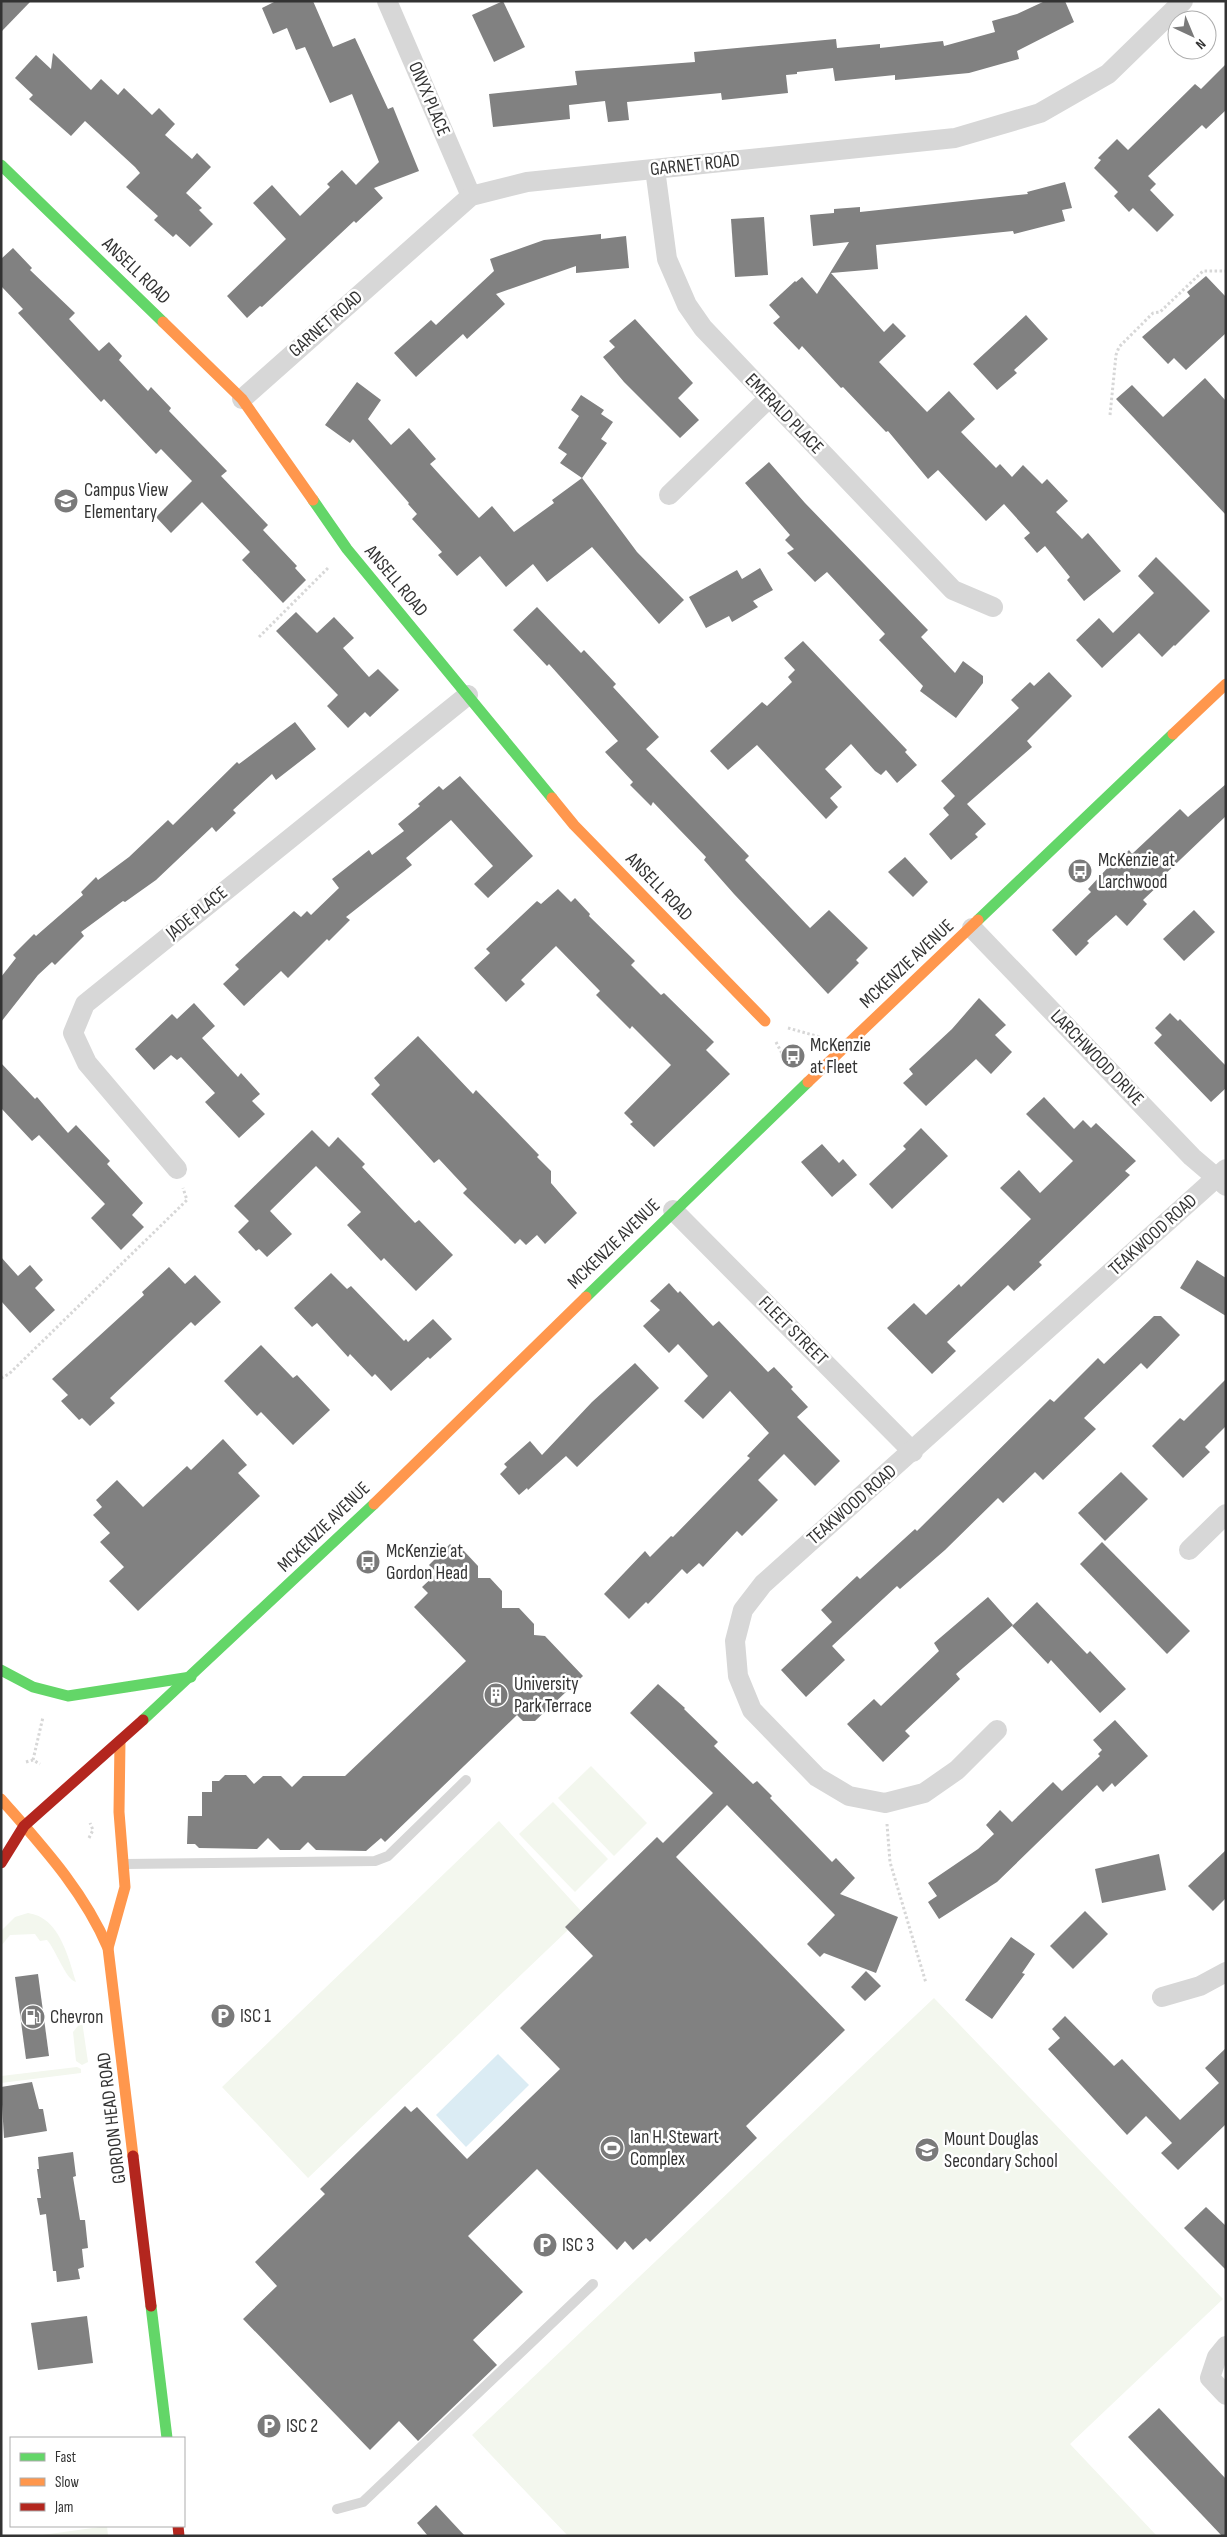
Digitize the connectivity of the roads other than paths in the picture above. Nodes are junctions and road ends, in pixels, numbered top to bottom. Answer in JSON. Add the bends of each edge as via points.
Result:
{"nodes":[{"id":1,"x":387,"y":1,"type":"edge"},
{"id":2,"x":1183,"y":1,"type":"edge"},
{"id":3,"x":1,"y":165,"type":"edge"},
{"id":4,"x":655,"y":169,"type":"junction"},
{"id":5,"x":471,"y":196,"type":"junction"},
{"id":6,"x":769,"y":398,"type":"junction"},
{"id":7,"x":242,"y":399,"type":"junction"},
{"id":8,"x":669,"y":495,"type":"dead end"},
{"id":9,"x":993,"y":607,"type":"dead end"},
{"id":10,"x":1226,"y":684,"type":"edge"},
{"id":11,"x":468,"y":695,"type":"junction"},
{"id":12,"x":972,"y":928,"type":"junction"},
{"id":13,"x":766,"y":1021,"type":"road end"},
{"id":14,"x":177,"y":1169,"type":"road end"},
{"id":15,"x":1222,"y":1178,"type":"edge"},
{"id":16,"x":673,"y":1210,"type":"junction"},
{"id":17,"x":913,"y":1452,"type":"junction"},
{"id":18,"x":1226,"y":1514,"type":"edge"},
{"id":19,"x":1189,"y":1550,"type":"dead end"},
{"id":20,"x":1,"y":1670,"type":"edge"},
{"id":21,"x":191,"y":1677,"type":"junction"},
{"id":22,"x":997,"y":1730,"type":"dead end"},
{"id":23,"x":120,"y":1741,"type":"junction"},
{"id":24,"x":466,"y":1780,"type":"dead end"},
{"id":25,"x":1,"y":1799,"type":"edge"},
{"id":26,"x":24,"y":1826,"type":"junction"},
{"id":27,"x":1,"y":1835,"type":"edge"},
{"id":28,"x":1,"y":1863,"type":"edge"},
{"id":29,"x":124,"y":1864,"type":"junction"},
{"id":30,"x":108,"y":1948,"type":"junction"},
{"id":31,"x":1226,"y":1972,"type":"edge"},
{"id":32,"x":1162,"y":1997,"type":"dead end"},
{"id":33,"x":593,"y":2284,"type":"dead end"},
{"id":34,"x":1226,"y":2346,"type":"edge"},
{"id":35,"x":1226,"y":2395,"type":"edge"},
{"id":36,"x":167,"y":2437,"type":"edge"},
{"id":37,"x":337,"y":2509,"type":"dead end"}],
"edges":[{"from":1,"to":5,"type":"street","name":"ONYX PLACE"},
{"from":2,"to":4,"type":"street","name":"GARNET ROAD","via":[[1108,74],[1040,113],[956,138]]},
{"from":3,"to":7,"type":"main road","name":"ANSELL ROAD"},
{"from":4,"to":5,"type":"street","name":"GARNET ROAD","via":[[527,182]]},
{"from":4,"to":6,"type":"street","name":"EMERALD PLACE","via":[[667,259],[687,305],[703,328]]},
{"from":5,"to":7,"type":"street","name":"GARNET ROAD"},
{"from":6,"to":8,"type":"street"},
{"from":6,"to":9,"type":"street","name":"EMERALD PLACE","via":[[953,590]]},
{"from":7,"to":11,"type":"main road","name":"ANSELL ROAD","via":[[347,549]]},
{"from":10,"to":12,"type":"main road","name":"MCKENZIE AVENUE"},
{"from":11,"to":13,"type":"main road","name":"ANSELL ROAD","via":[[574,826]]},
{"from":11,"to":14,"type":"street","name":"JADE PLACE","via":[[84,1004],[73,1033],[87,1063]]},
{"from":12,"to":15,"type":"street","name":"LARCHWOOD DRIVE","via":[[1192,1157]]},
{"from":12,"to":16,"type":"main road","name":"MCKENZIE AVENUE"},
{"from":15,"to":17,"type":"street","name":"TEAKWOOD ROAD"},
{"from":16,"to":17,"type":"street","name":"FLEET STREET"},
{"from":16,"to":21,"type":"main road","name":"MCKENZIE AVENUE","via":[[336,1541]]},
{"from":17,"to":22,"type":"street","name":"TEAKWOOD ROAD","via":[[763,1584],[743,1610],[735,1642],[738,1676],[752,1710],[817,1777],[849,1796],[885,1803],[924,1793],[956,1770]]},
{"from":18,"to":19,"type":"street"},
{"from":20,"to":21,"type":"main road","via":[[21,1684],[68,1696]]},
{"from":21,"to":23,"type":"main road","name":"MCKENZIE AVENUE"},
{"from":23,"to":26,"type":"main road","name":"MCKENZIE AVENUE"},
{"from":23,"to":29,"type":"main road","via":[[119,1812]]},
{"from":24,"to":29,"type":"lane","via":[[388,1856],[375,1861]]},
{"from":25,"to":26,"type":"main road","name":"GORDON HEAD ROAD"},
{"from":26,"to":27,"type":"main road","name":"MCKENZIE AVENUE"},
{"from":26,"to":28,"type":"main road","name":"MCKENZIE AVENUE"},
{"from":26,"to":30,"type":"main road","name":"GORDON HEAD ROAD","via":[[83,1898],[99,1924]]},
{"from":29,"to":30,"type":"main road","via":[[125,1887]]},
{"from":30,"to":36,"type":"main road","name":"GORDON HEAD ROAD"},
{"from":31,"to":32,"type":"street","via":[[1200,1986]]},
{"from":33,"to":37,"type":"lane","via":[[363,2502]]},
{"from":34,"to":35,"type":"street","via":[[1217,2357],[1210,2378]]}]}
